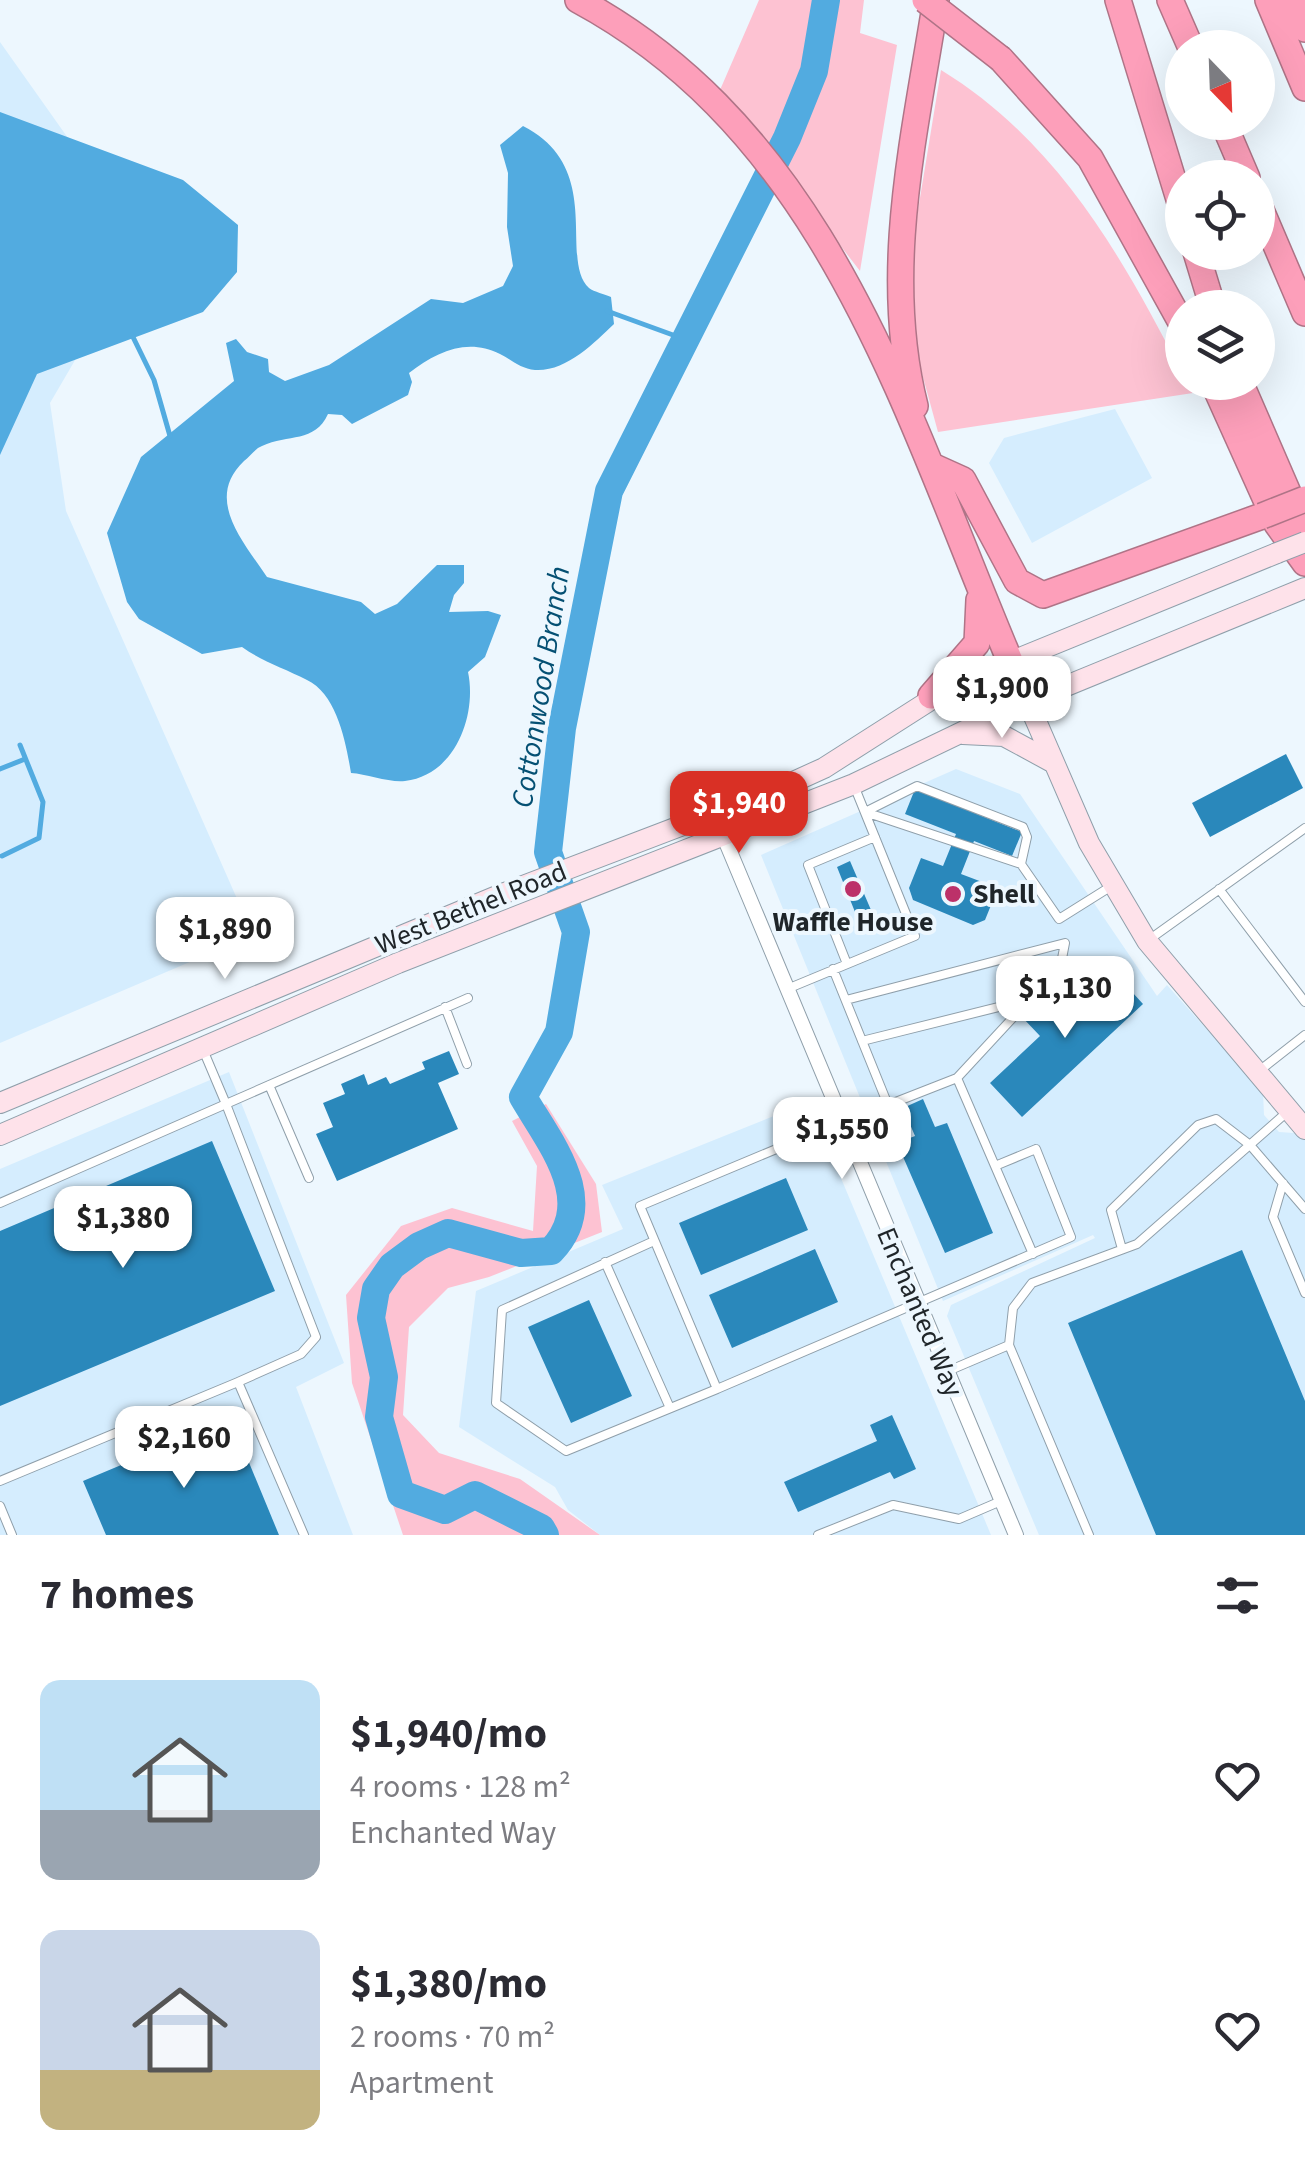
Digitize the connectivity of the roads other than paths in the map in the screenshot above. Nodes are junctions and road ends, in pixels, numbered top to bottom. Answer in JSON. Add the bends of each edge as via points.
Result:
{"nodes":[{"id":1,"x":578,"y":0,"type":"edge"},
{"id":2,"x":925,"y":0,"type":"edge"},
{"id":3,"x":936,"y":0,"type":"edge"},
{"id":4,"x":1118,"y":0,"type":"edge"},
{"id":5,"x":1170,"y":0,"type":"edge"},
{"id":6,"x":1268,"y":0,"type":"edge"},
{"id":7,"x":1293,"y":0,"type":"edge"},
{"id":8,"x":1305,"y":29,"type":"edge"},
{"id":9,"x":1183,"y":30,"type":"edge"},
{"id":10,"x":1305,"y":88,"type":"edge"},
{"id":11,"x":1167,"y":160,"type":"edge"},
{"id":12,"x":1275,"y":243,"type":"edge"},
{"id":13,"x":1165,"y":293,"type":"edge"},
{"id":14,"x":1305,"y":313,"type":"edge"},
{"id":15,"x":1221,"y":400,"type":"edge"},
{"id":16,"x":1248,"y":400,"type":"edge"},
{"id":17,"x":930,"y":460,"type":"junction"},
{"id":18,"x":1305,"y":499,"type":"edge"},
{"id":19,"x":1305,"y":542,"type":"edge"},
{"id":20,"x":1305,"y":552,"type":"edge"},
{"id":21,"x":1305,"y":563,"type":"edge"},
{"id":22,"x":979,"y":586,"type":"junction"},
{"id":23,"x":1296,"y":592,"type":"edge"},
{"id":24,"x":1010,"y":662,"type":"junction"},
{"id":25,"x":931,"y":696,"type":"junction"},
{"id":26,"x":1028,"y":701,"type":"junction"},
{"id":27,"x":956,"y":734,"type":"junction"},
{"id":28,"x":1054,"y":764,"type":"junction"},
{"id":29,"x":854,"y":784,"type":"junction"},
{"id":30,"x":713,"y":811,"type":"junction"},
{"id":31,"x":866,"y":812,"type":"junction"},
{"id":32,"x":1305,"y":828,"type":"edge"},
{"id":33,"x":724,"y":836,"type":"junction"},
{"id":34,"x":876,"y":836,"type":"junction"},
{"id":35,"x":1021,"y":864,"type":"junction"},
{"id":36,"x":1114,"y":884,"type":"junction"},
{"id":37,"x":1219,"y":889,"type":"junction"},
{"id":38,"x":1058,"y":919,"type":"junction"},
{"id":39,"x":1148,"y":941,"type":"junction"},
{"id":40,"x":1065,"y":943,"type":"junction"},
{"id":41,"x":847,"y":964,"type":"junction"},
{"id":42,"x":833,"y":969,"type":"junction"},
{"id":43,"x":787,"y":989,"type":"junction"},
{"id":44,"x":468,"y":998,"type":"dead end"},
{"id":45,"x":1036,"y":998,"type":"junction"},
{"id":46,"x":846,"y":1000,"type":"junction"},
{"id":47,"x":1305,"y":1002,"type":"edge"},
{"id":48,"x":445,"y":1007,"type":"junction"},
{"id":49,"x":192,"y":1023,"type":"junction"},
{"id":50,"x":1305,"y":1035,"type":"edge"},
{"id":51,"x":862,"y":1041,"type":"junction"},
{"id":52,"x":202,"y":1048,"type":"junction"},
{"id":53,"x":467,"y":1064,"type":"dead end"},
{"id":54,"x":1258,"y":1070,"type":"junction"},
{"id":55,"x":957,"y":1078,"type":"junction"},
{"id":56,"x":269,"y":1085,"type":"junction"},
{"id":57,"x":0,"y":1103,"type":"edge"},
{"id":58,"x":226,"y":1104,"type":"junction"},
{"id":59,"x":1290,"y":1110,"type":"junction"},
{"id":60,"x":841,"y":1122,"type":"junction"},
{"id":61,"x":1305,"y":1129,"type":"edge"},
{"id":62,"x":0,"y":1135,"type":"edge"},
{"id":63,"x":1250,"y":1146,"type":"junction"},
{"id":64,"x":995,"y":1166,"type":"junction"},
{"id":65,"x":309,"y":1178,"type":"dead end"},
{"id":66,"x":1283,"y":1184,"type":"junction"},
{"id":67,"x":0,"y":1202,"type":"edge"},
{"id":68,"x":1305,"y":1209,"type":"edge"},
{"id":69,"x":654,"y":1240,"type":"junction"},
{"id":70,"x":1122,"y":1250,"type":"junction"},
{"id":71,"x":1033,"y":1254,"type":"junction"},
{"id":72,"x":605,"y":1262,"type":"junction"},
{"id":73,"x":1305,"y":1293,"type":"edge"},
{"id":74,"x":916,"y":1305,"type":"junction"},
{"id":75,"x":1010,"y":1345,"type":"junction"},
{"id":76,"x":946,"y":1372,"type":"junction"},
{"id":77,"x":238,"y":1382,"type":"junction"},
{"id":78,"x":716,"y":1389,"type":"junction"},
{"id":79,"x":670,"y":1408,"type":"junction"},
{"id":80,"x":0,"y":1481,"type":"edge"},
{"id":81,"x":1001,"y":1501,"type":"junction"},
{"id":82,"x":0,"y":1506,"type":"edge"},
{"id":83,"x":12,"y":1535,"type":"edge"},
{"id":84,"x":304,"y":1535,"type":"edge"},
{"id":85,"x":818,"y":1535,"type":"edge"},
{"id":86,"x":1016,"y":1535,"type":"edge"},
{"id":87,"x":1089,"y":1535,"type":"edge"}],
"edges":[{"from":1,"to":17,"type":"highway","via":[[637,37],[717,106],[811,219],[848,281]]},
{"from":2,"to":13,"type":"highway","bridge":true,"via":[[1000,58],[1090,158]]},
{"from":3,"to":17,"type":"highway","via":[[907,189],[899,302]]},
{"from":4,"to":11,"type":"highway"},
{"from":5,"to":9,"type":"highway"},
{"from":6,"to":10,"type":"highway"},
{"from":7,"to":8,"type":"highway"},
{"from":12,"to":14,"type":"highway"},
{"from":15,"to":21,"type":"highway","via":[[1277,524]]},
{"from":16,"to":20,"type":"highway","via":[[1299,518]]},
{"from":17,"to":18,"type":"highway","bridge":true,"via":[[963,480],[1017,581],[1043,595]]},
{"from":17,"to":22,"type":"highway"},
{"from":19,"to":24,"type":"main road","name":"West Bethel Road","bridge":true},
{"from":22,"to":24,"type":"highway"},
{"from":22,"to":25,"type":"highway","via":[[977,644]]},
{"from":23,"to":26,"type":"main road","name":"West Bethel Road"},
{"from":24,"to":25,"type":"main road","name":"West Bethel Road"},
{"from":24,"to":26,"type":"main road"},
{"from":25,"to":30,"type":"main road","name":"West Bethel Road","via":[[824,768]]},
{"from":26,"to":27,"type":"main road","name":"West Bethel Road"},
{"from":26,"to":28,"type":"main road"},
{"from":27,"to":28,"type":"main road","via":[[1004,736]]},
{"from":27,"to":29,"type":"main road","name":"West Bethel Road"},
{"from":28,"to":36,"type":"main road"},
{"from":29,"to":31,"type":"lane"},
{"from":29,"to":33,"type":"main road","name":"West Bethel Road"},
{"from":30,"to":33,"type":"street","name":"Enchanted Way"},
{"from":30,"to":49,"type":"main road","name":"West Bethel Road"},
{"from":31,"to":34,"type":"lane"},
{"from":31,"to":35,"type":"lane"},
{"from":31,"to":35,"type":"lane","via":[[917,786],[937,791],[1024,827]]},
{"from":32,"to":37,"type":"lane"},
{"from":33,"to":43,"type":"street","name":"Enchanted Way"},
{"from":33,"to":52,"type":"main road","name":"West Bethel Road"},
{"from":34,"to":41,"type":"lane","via":[[808,865]]},
{"from":34,"to":41,"type":"lane","via":[[915,936]]},
{"from":35,"to":38,"type":"lane"},
{"from":36,"to":38,"type":"lane"},
{"from":36,"to":39,"type":"main road"},
{"from":37,"to":39,"type":"lane"},
{"from":37,"to":47,"type":"lane"},
{"from":38,"to":40,"type":"lane"},
{"from":39,"to":54,"type":"main road"},
{"from":40,"to":45,"type":"lane","via":[[1059,974]]},
{"from":40,"to":46,"type":"lane"},
{"from":41,"to":42,"type":"lane"},
{"from":42,"to":43,"type":"lane"},
{"from":42,"to":46,"type":"lane"},
{"from":43,"to":60,"type":"street","name":"Enchanted Way"},
{"from":44,"to":48,"type":"lane"},
{"from":45,"to":51,"type":"lane"},
{"from":45,"to":55,"type":"lane"},
{"from":46,"to":51,"type":"lane"},
{"from":48,"to":53,"type":"lane"},
{"from":48,"to":56,"type":"lane"},
{"from":49,"to":52,"type":"main road"},
{"from":49,"to":57,"type":"main road","name":"West Bethel Road"},
{"from":50,"to":54,"type":"lane"},
{"from":51,"to":55,"type":"lane","via":[[888,1104]]},
{"from":52,"to":58,"type":"lane"},
{"from":52,"to":62,"type":"main road","name":"West Bethel Road"},
{"from":54,"to":59,"type":"main road"},
{"from":55,"to":64,"type":"lane"},
{"from":56,"to":58,"type":"lane"},
{"from":56,"to":65,"type":"lane"},
{"from":58,"to":67,"type":"lane"},
{"from":58,"to":77,"type":"lane","via":[[316,1337],[301,1354]]},
{"from":59,"to":61,"type":"main road"},
{"from":59,"to":63,"type":"lane"},
{"from":60,"to":69,"type":"lane","via":[[640,1206]]},
{"from":60,"to":74,"type":"street","name":"Enchanted Way"},
{"from":63,"to":66,"type":"lane"},
{"from":63,"to":70,"type":"lane"},
{"from":63,"to":70,"type":"lane","via":[[1216,1119],[1198,1125],[1111,1210]]},
{"from":64,"to":71,"type":"lane"},
{"from":64,"to":71,"type":"lane","via":[[1036,1149],[1071,1237]]},
{"from":66,"to":68,"type":"lane"},
{"from":66,"to":73,"type":"lane","via":[[1273,1217]]},
{"from":69,"to":72,"type":"lane"},
{"from":69,"to":78,"type":"lane"},
{"from":70,"to":75,"type":"lane","via":[[1032,1283],[1013,1308]]},
{"from":71,"to":74,"type":"lane"},
{"from":72,"to":79,"type":"lane"},
{"from":72,"to":79,"type":"lane","via":[[502,1310],[496,1403],[566,1451]]},
{"from":74,"to":76,"type":"street","name":"Enchanted Way"},
{"from":74,"to":78,"type":"lane"},
{"from":75,"to":76,"type":"lane"},
{"from":75,"to":87,"type":"lane"},
{"from":76,"to":81,"type":"street","name":"Enchanted Way"},
{"from":77,"to":80,"type":"lane"},
{"from":77,"to":84,"type":"lane"},
{"from":78,"to":79,"type":"lane"},
{"from":81,"to":85,"type":"lane","via":[[959,1519],[893,1504]]},
{"from":81,"to":86,"type":"street","name":"Enchanted Way"},
{"from":82,"to":83,"type":"lane"}]}
